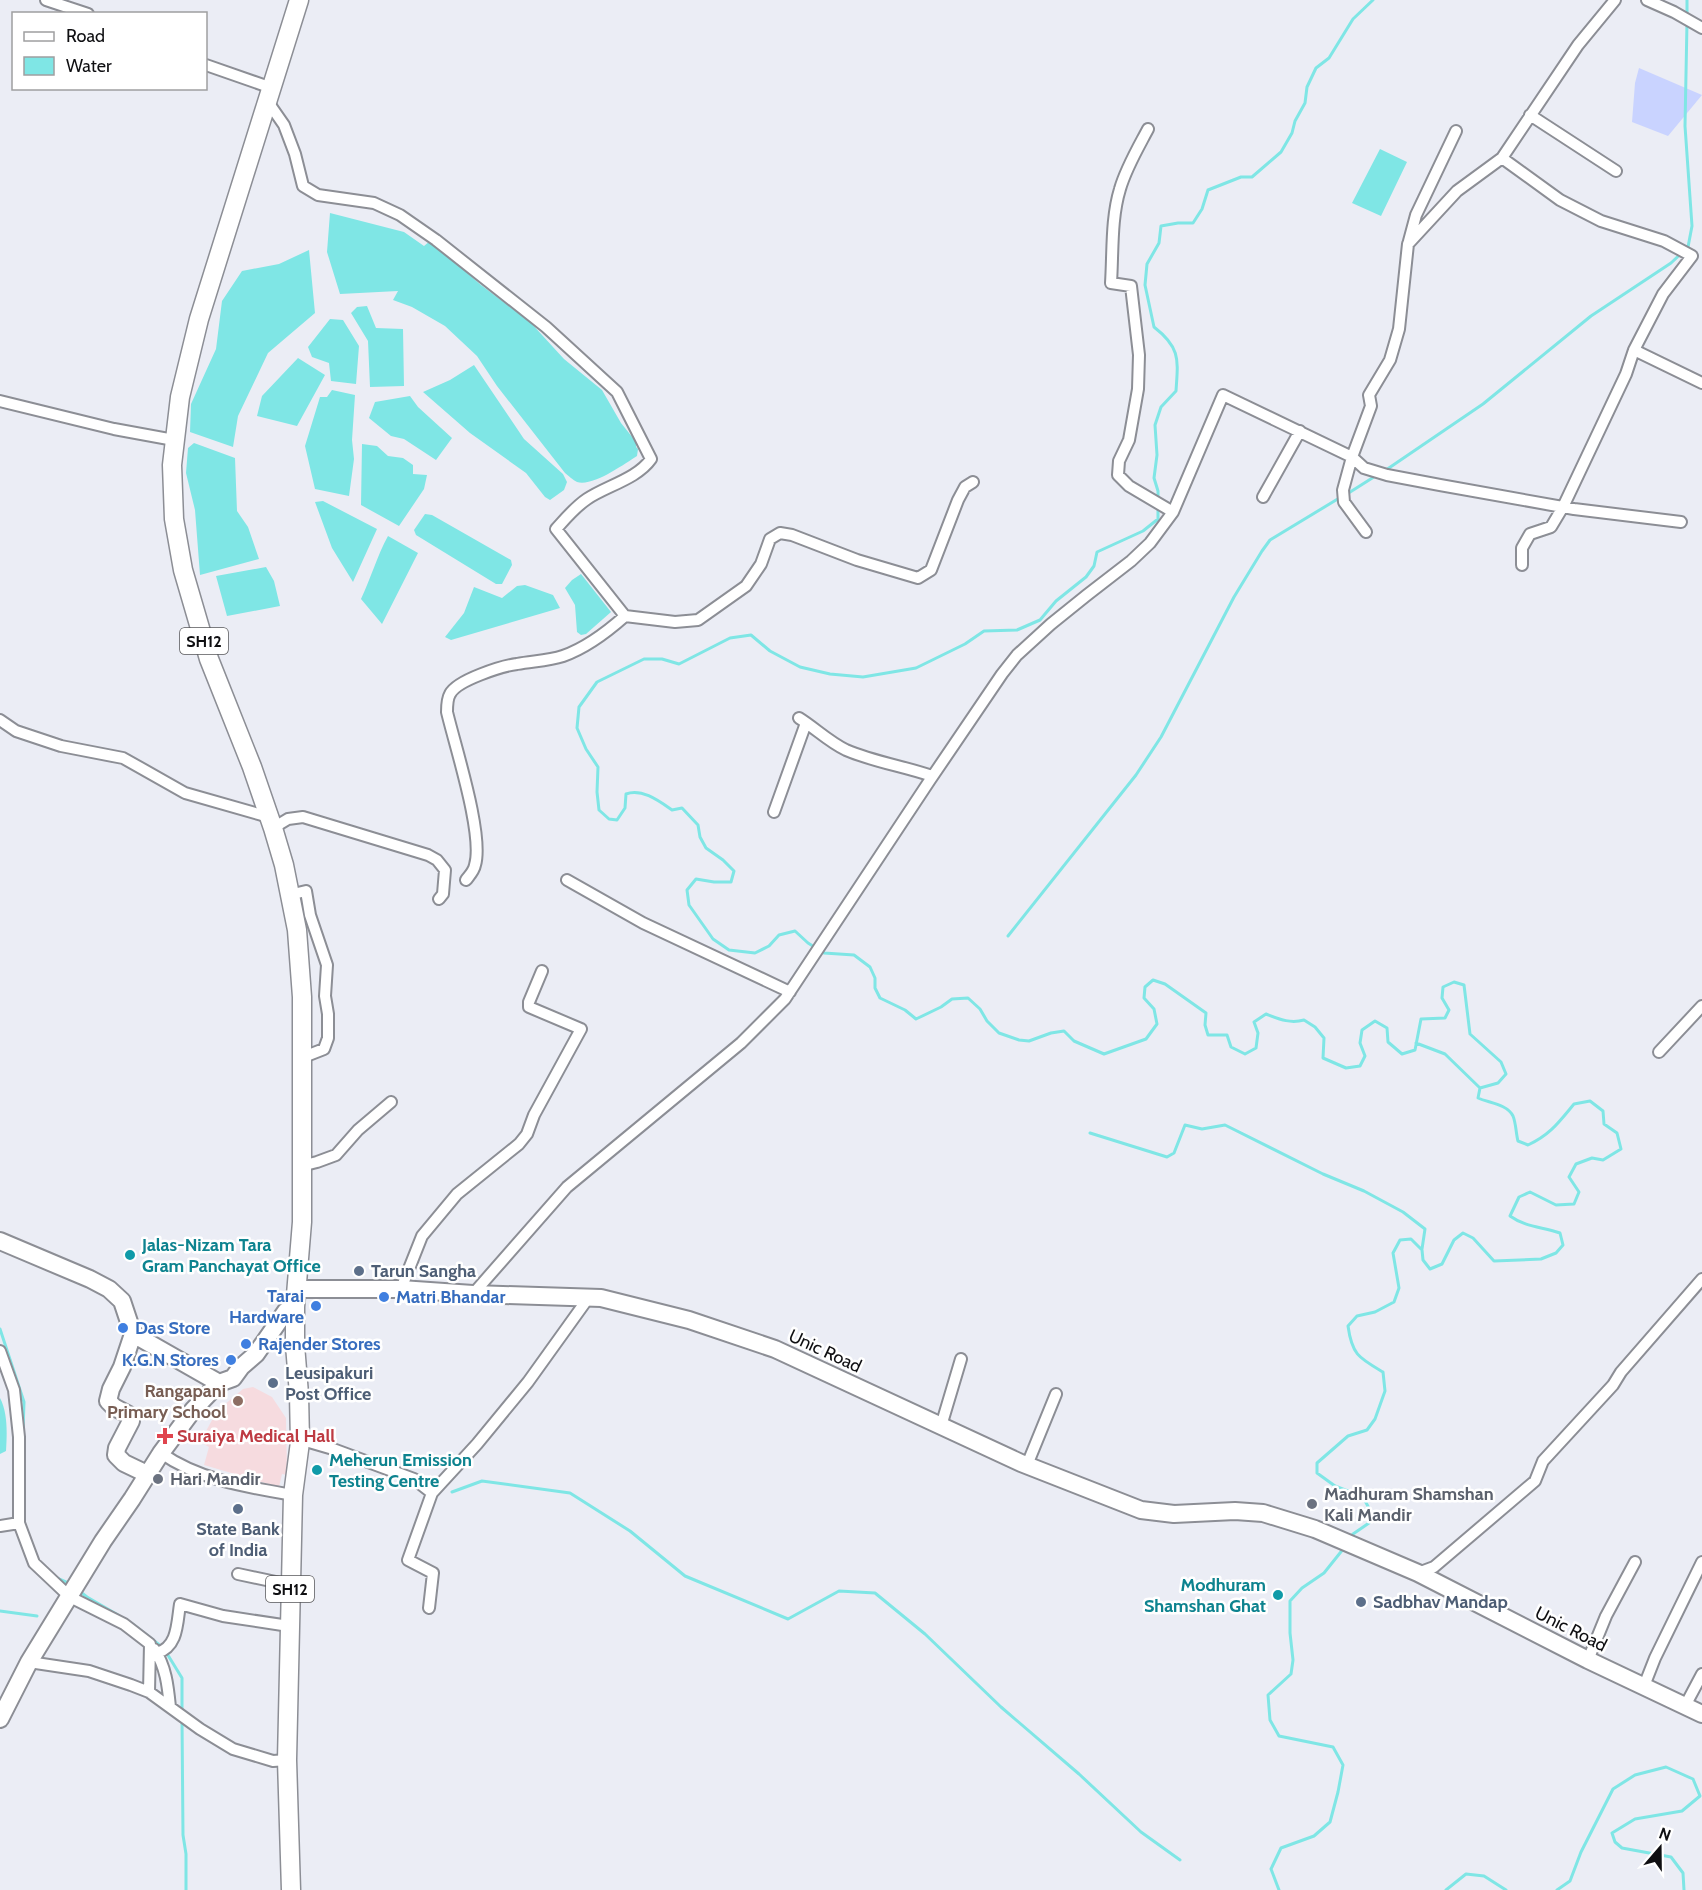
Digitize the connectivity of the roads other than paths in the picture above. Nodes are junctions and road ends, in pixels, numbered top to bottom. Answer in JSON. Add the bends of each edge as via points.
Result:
{"nodes":[{"id":1,"x":46,"y":0,"type":"edge"},
{"id":2,"x":299,"y":0,"type":"edge"},
{"id":3,"x":1615,"y":0,"type":"edge"},
{"id":4,"x":1665,"y":0,"type":"edge"},
{"id":5,"x":1648,"y":1,"type":"edge"},
{"id":6,"x":1676,"y":8,"type":"edge"},
{"id":7,"x":82,"y":12,"type":"edge"},
{"id":8,"x":1702,"y":28,"type":"edge"},
{"id":9,"x":207,"y":65,"type":"edge"},
{"id":10,"x":270,"y":95,"type":"junction"},
{"id":11,"x":1530,"y":115,"type":"junction"},
{"id":12,"x":1148,"y":129,"type":"dead end"},
{"id":13,"x":1456,"y":131,"type":"dead end"},
{"id":14,"x":1502,"y":158,"type":"junction"},
{"id":15,"x":1616,"y":171,"type":"dead end"},
{"id":16,"x":1408,"y":244,"type":"junction"},
{"id":17,"x":1634,"y":351,"type":"junction"},
{"id":18,"x":1702,"y":383,"type":"edge"},
{"id":19,"x":0,"y":401,"type":"edge"},
{"id":20,"x":1300,"y":431,"type":"junction"},
{"id":21,"x":174,"y":440,"type":"junction"},
{"id":22,"x":1352,"y":457,"type":"junction"},
{"id":23,"x":973,"y":482,"type":"dead end"},
{"id":24,"x":1263,"y":498,"type":"dead end"},
{"id":25,"x":1563,"y":507,"type":"junction"},
{"id":26,"x":1170,"y":510,"type":"junction"},
{"id":27,"x":1681,"y":522,"type":"dead end"},
{"id":28,"x":1366,"y":532,"type":"dead end"},
{"id":29,"x":1522,"y":565,"type":"dead end"},
{"id":30,"x":625,"y":616,"type":"junction"},
{"id":31,"x":0,"y":720,"type":"edge"},
{"id":32,"x":932,"y":776,"type":"junction"},
{"id":33,"x":774,"y":812,"type":"dead end"},
{"id":34,"x":271,"y":822,"type":"junction"},
{"id":35,"x":466,"y":880,"type":"dead end"},
{"id":36,"x":567,"y":880,"type":"dead end"},
{"id":37,"x":290,"y":895,"type":"junction"},
{"id":38,"x":439,"y":899,"type":"dead end"},
{"id":39,"x":542,"y":971,"type":"dead end"},
{"id":40,"x":790,"y":992,"type":"junction"},
{"id":41,"x":1702,"y":1006,"type":"edge"},
{"id":42,"x":1659,"y":1052,"type":"dead end"},
{"id":43,"x":301,"y":1058,"type":"junction"},
{"id":44,"x":390,"y":1102,"type":"dead end"},
{"id":45,"x":301,"y":1166,"type":"junction"},
{"id":46,"x":0,"y":1241,"type":"edge"},
{"id":47,"x":1702,"y":1279,"type":"edge"},
{"id":48,"x":401,"y":1289,"type":"junction"},
{"id":49,"x":473,"y":1293,"type":"junction"},
{"id":50,"x":589,"y":1297,"type":"junction"},
{"id":51,"x":296,"y":1298,"type":"junction"},
{"id":52,"x":133,"y":1334,"type":"junction"},
{"id":53,"x":0,"y":1351,"type":"edge"},
{"id":54,"x":961,"y":1359,"type":"dead end"},
{"id":55,"x":219,"y":1383,"type":"junction"},
{"id":56,"x":1056,"y":1394,"type":"dead end"},
{"id":57,"x":941,"y":1426,"type":"junction"},
{"id":58,"x":300,"y":1442,"type":"junction"},
{"id":59,"x":161,"y":1453,"type":"junction"},
{"id":60,"x":1027,"y":1465,"type":"junction"},
{"id":61,"x":147,"y":1474,"type":"junction"},
{"id":62,"x":432,"y":1493,"type":"junction"},
{"id":63,"x":293,"y":1496,"type":"junction"},
{"id":64,"x":19,"y":1523,"type":"junction"},
{"id":65,"x":0,"y":1526,"type":"edge"},
{"id":66,"x":1635,"y":1562,"type":"dead end"},
{"id":67,"x":1702,"y":1562,"type":"edge"},
{"id":68,"x":1418,"y":1573,"type":"junction"},
{"id":69,"x":238,"y":1574,"type":"dead end"},
{"id":70,"x":290,"y":1584,"type":"junction"},
{"id":71,"x":73,"y":1590,"type":"junction"},
{"id":72,"x":429,"y":1608,"type":"dead end"},
{"id":73,"x":290,"y":1626,"type":"junction"},
{"id":74,"x":159,"y":1649,"type":"junction"},
{"id":75,"x":1588,"y":1659,"type":"junction"},
{"id":76,"x":29,"y":1662,"type":"junction"},
{"id":77,"x":1702,"y":1674,"type":"edge"},
{"id":78,"x":1644,"y":1686,"type":"junction"},
{"id":79,"x":149,"y":1692,"type":"junction"},
{"id":80,"x":1685,"y":1706,"type":"junction"},
{"id":81,"x":174,"y":1710,"type":"junction"},
{"id":82,"x":1702,"y":1714,"type":"edge"},
{"id":83,"x":0,"y":1719,"type":"edge"},
{"id":84,"x":287,"y":1760,"type":"junction"},
{"id":85,"x":291,"y":1890,"type":"edge"}],
"edges":[{"from":1,"to":7,"type":"street"},
{"from":2,"to":10,"type":"main road","number":"SH12"},
{"from":3,"to":11,"type":"street","via":[[1578,45]]},
{"from":4,"to":5,"type":"street"},
{"from":5,"to":6,"type":"street"},
{"from":6,"to":8,"type":"street"},
{"from":9,"to":10,"type":"street"},
{"from":10,"to":21,"type":"main road","number":"SH12","via":[[199,319]]},
{"from":10,"to":30,"type":"street","via":[[295,154],[303,186],[318,195],[374,203],[400,215],[546,327],[617,392],[651,459],[630,476],[585,500],[556,529]]},
{"from":11,"to":14,"type":"street"},
{"from":11,"to":15,"type":"street"},
{"from":12,"to":26,"type":"street","via":[[1120,189],[1115,211],[1111,283],[1131,286],[1139,356],[1133,419],[1118,475]]},
{"from":13,"to":16,"type":"street","via":[[1416,216]]},
{"from":14,"to":16,"type":"street","via":[[1457,191]]},
{"from":14,"to":17,"type":"street","via":[[1560,200],[1601,221],[1664,241],[1692,256],[1663,294]]},
{"from":16,"to":22,"type":"street","via":[[1399,329],[1390,360],[1369,394],[1371,406]]},
{"from":17,"to":18,"type":"street"},
{"from":17,"to":25,"type":"street"},
{"from":19,"to":21,"type":"street"},
{"from":20,"to":22,"type":"street"},
{"from":20,"to":24,"type":"street"},
{"from":20,"to":26,"type":"street","via":[[1223,395]]},
{"from":21,"to":34,"type":"main road","number":"SH12","via":[[174,519],[183,570],[209,658]]},
{"from":22,"to":25,"type":"street","via":[[1364,468],[1381,473]]},
{"from":22,"to":28,"type":"street","via":[[1344,502]]},
{"from":23,"to":30,"type":"street","via":[[958,500],[931,570],[918,578],[780,533],[771,539],[746,586],[698,620],[675,622]]},
{"from":25,"to":27,"type":"street"},
{"from":25,"to":29,"type":"street","via":[[1551,527],[1530,534],[1522,548]]},
{"from":26,"to":32,"type":"street","via":[[1150,543],[1017,655]]},
{"from":30,"to":35,"type":"street","via":[[579,650],[498,669],[450,692],[447,712],[475,825],[477,856]]},
{"from":31,"to":34,"type":"street","via":[[16,731],[61,746],[123,758],[185,793]]},
{"from":32,"to":33,"type":"street","via":[[882,764],[844,749],[803,720]]},
{"from":32,"to":40,"type":"street"},
{"from":34,"to":37,"type":"main road","number":"SH12"},
{"from":34,"to":38,"type":"street","via":[[303,817],[428,855],[445,870]]},
{"from":36,"to":40,"type":"street","via":[[643,923]]},
{"from":37,"to":43,"type":"main road","number":"SH12","via":[[301,986]]},
{"from":37,"to":43,"type":"street","via":[[306,891],[327,965],[328,1038],[324,1049]]},
{"from":39,"to":48,"type":"street","via":[[529,1007],[581,1029],[527,1134],[457,1194],[422,1236]]},
{"from":40,"to":49,"type":"street","via":[[741,1043],[567,1187]]},
{"from":41,"to":42,"type":"street"},
{"from":43,"to":45,"type":"main road","number":"SH12"},
{"from":44,"to":45,"type":"street","via":[[336,1155]]},
{"from":45,"to":51,"type":"main road","number":"SH12","via":[[302,1222]]},
{"from":46,"to":52,"type":"main road","via":[[109,1289],[122,1301]]},
{"from":47,"to":68,"type":"street","via":[[1543,1461],[1535,1481],[1434,1567]]},
{"from":48,"to":49,"type":"main road","name":"Unic Road"},
{"from":48,"to":51,"type":"main road","name":"Unic Road"},
{"from":49,"to":50,"type":"main road","name":"Unic Road"},
{"from":50,"to":57,"type":"main road","name":"Unic Road","via":[[689,1320],[775,1349]]},
{"from":50,"to":62,"type":"street","via":[[528,1382]]},
{"from":51,"to":55,"type":"main road","via":[[256,1354],[233,1378]]},
{"from":51,"to":58,"type":"main road","number":"SH12"},
{"from":52,"to":55,"type":"main road"},
{"from":52,"to":61,"type":"main road","via":[[108,1401],[130,1418],[116,1455]]},
{"from":53,"to":64,"type":"street","via":[[14,1390],[19,1437]]},
{"from":54,"to":57,"type":"street"},
{"from":55,"to":59,"type":"main road"},
{"from":56,"to":60,"type":"street"},
{"from":57,"to":60,"type":"main road","name":"Unic Road"},
{"from":58,"to":62,"type":"street","via":[[333,1449],[414,1479]]},
{"from":58,"to":63,"type":"main road","number":"SH12"},
{"from":59,"to":61,"type":"main road"},
{"from":59,"to":63,"type":"street","via":[[206,1476]]},
{"from":60,"to":68,"type":"main road","name":"Unic Road","via":[[1141,1510],[1174,1514],[1263,1513],[1315,1529]]},
{"from":61,"to":71,"type":"main road"},
{"from":62,"to":72,"type":"street","via":[[408,1560],[433,1573]]},
{"from":63,"to":70,"type":"main road","number":"SH12"},
{"from":64,"to":65,"type":"street"},
{"from":64,"to":71,"type":"street","via":[[34,1563]]},
{"from":66,"to":75,"type":"street"},
{"from":67,"to":78,"type":"street"},
{"from":68,"to":75,"type":"main road","name":"Unic Road"},
{"from":69,"to":70,"type":"street"},
{"from":70,"to":73,"type":"main road","number":"SH12"},
{"from":71,"to":74,"type":"street"},
{"from":71,"to":76,"type":"main road"},
{"from":73,"to":74,"type":"street","via":[[223,1616],[180,1604],[174,1640]]},
{"from":73,"to":84,"type":"main road","number":"SH12"},
{"from":74,"to":79,"type":"street"},
{"from":74,"to":81,"type":"street"},
{"from":75,"to":78,"type":"main road","name":"Unic Road"},
{"from":76,"to":79,"type":"street","via":[[89,1671]]},
{"from":76,"to":83,"type":"main road"},
{"from":77,"to":80,"type":"street"},
{"from":78,"to":80,"type":"main road","name":"Unic Road"},
{"from":79,"to":81,"type":"street"},
{"from":80,"to":82,"type":"main road","name":"Unic Road"},
{"from":81,"to":84,"type":"street","via":[[233,1749],[273,1761]]},
{"from":84,"to":85,"type":"main road","number":"SH12"}]}
